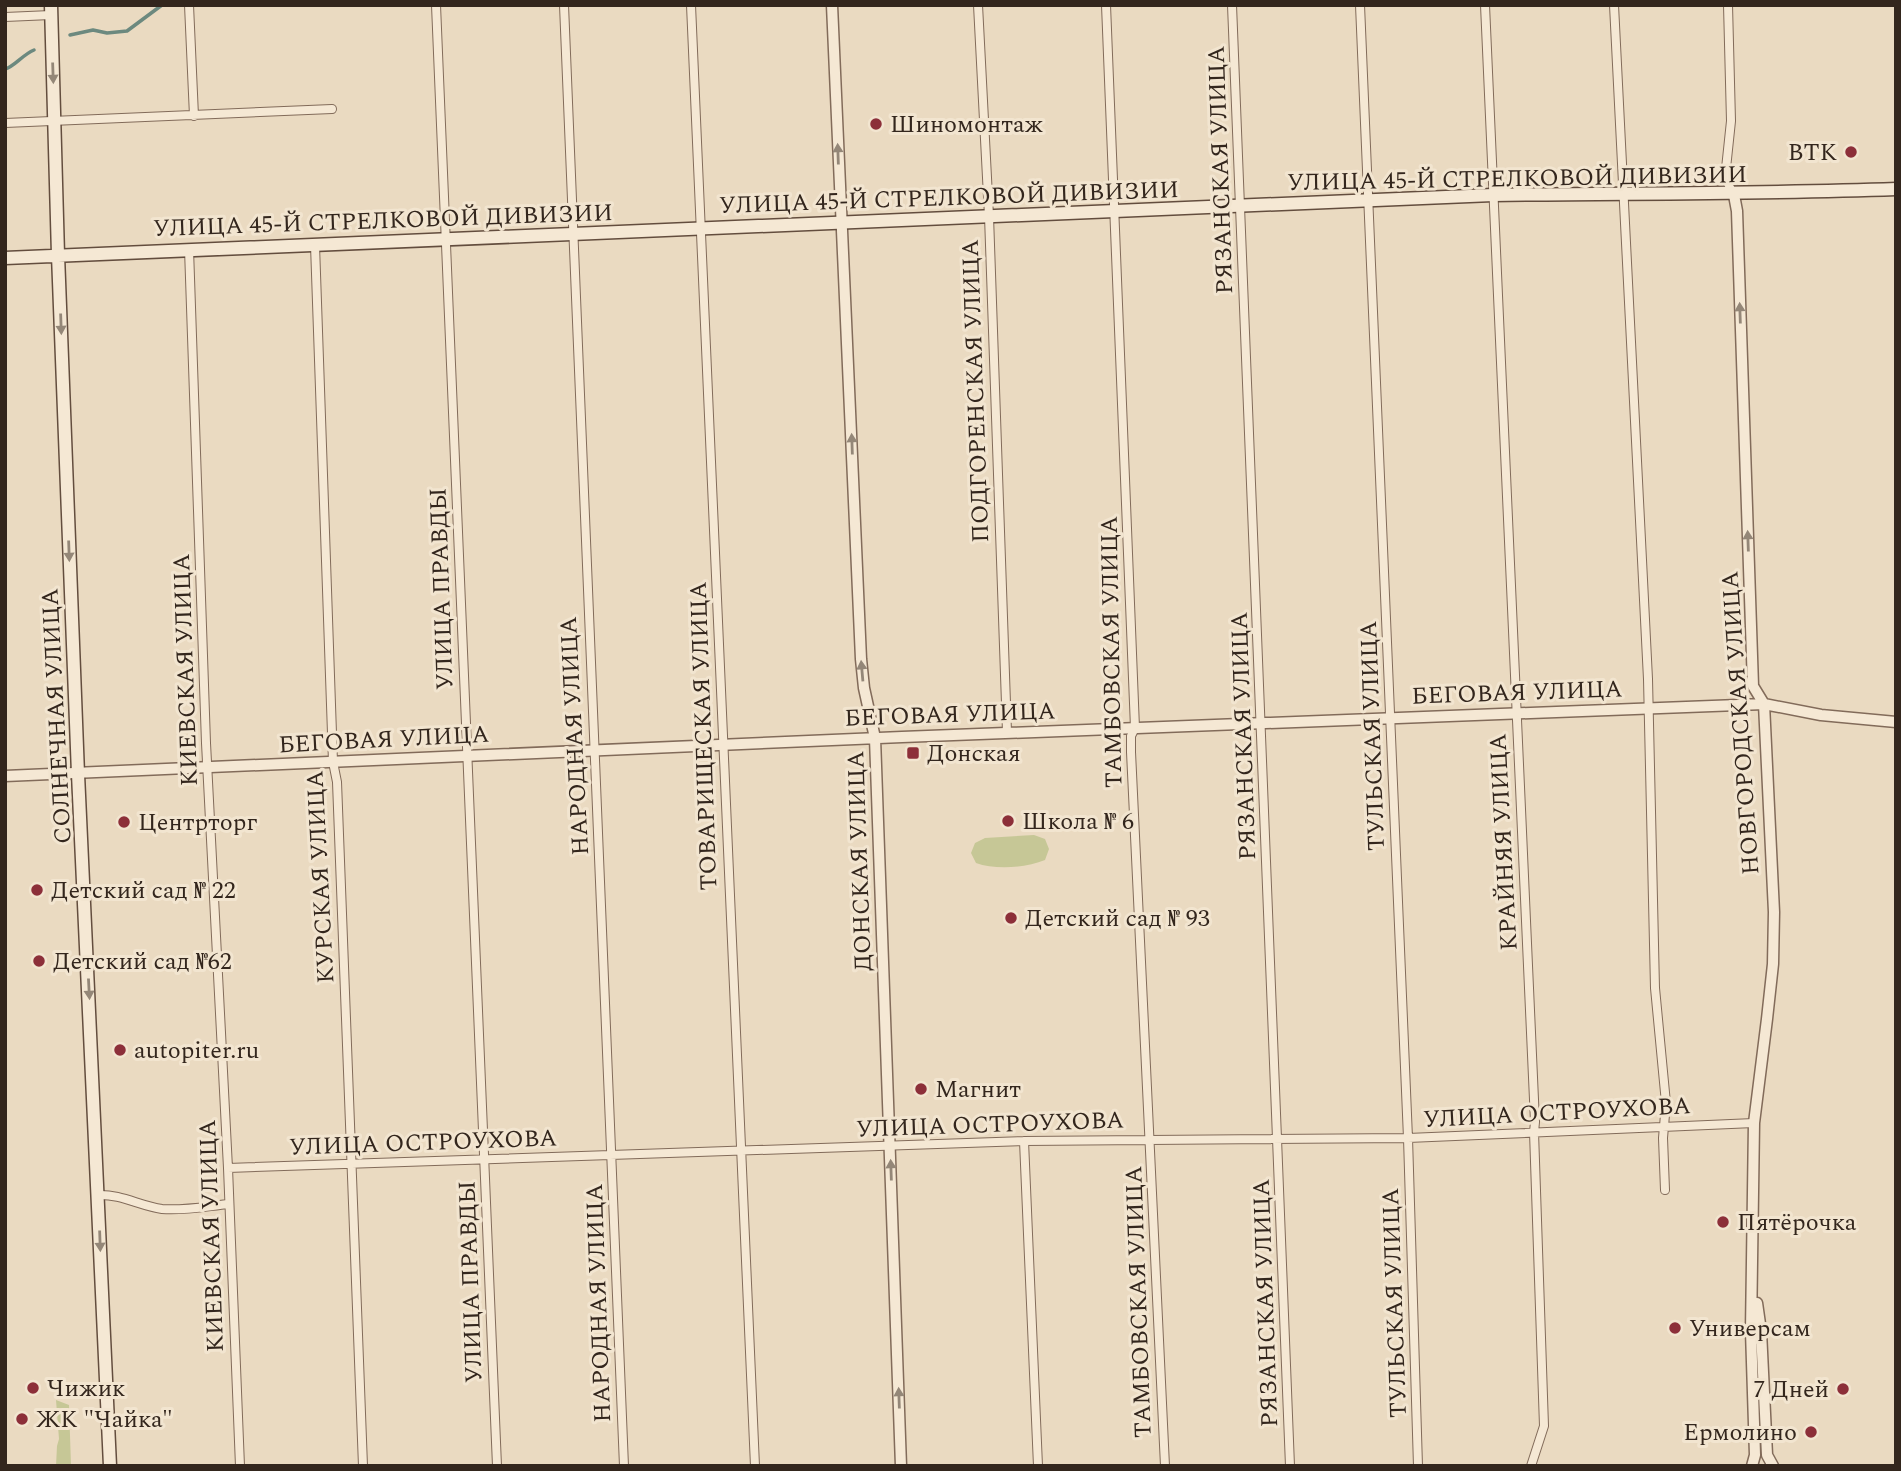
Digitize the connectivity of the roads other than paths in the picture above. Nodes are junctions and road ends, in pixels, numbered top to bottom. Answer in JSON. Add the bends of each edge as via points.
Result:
{"nodes":[{"id":1,"x":189,"y":5,"type":"edge"},
{"id":2,"x":436,"y":5,"type":"edge"},
{"id":3,"x":564,"y":5,"type":"edge"},
{"id":4,"x":691,"y":5,"type":"edge"},
{"id":5,"x":832,"y":5,"type":"edge"},
{"id":6,"x":978,"y":5,"type":"edge"},
{"id":7,"x":1106,"y":5,"type":"edge"},
{"id":8,"x":1232,"y":5,"type":"edge"},
{"id":9,"x":1360,"y":5,"type":"edge"},
{"id":10,"x":1485,"y":5,"type":"edge"},
{"id":11,"x":1614,"y":5,"type":"edge"},
{"id":12,"x":1728,"y":5,"type":"edge"},
{"id":13,"x":51,"y":10,"type":"edge"},
{"id":14,"x":5,"y":17,"type":"edge"},
{"id":15,"x":332,"y":109,"type":"dead end"},
{"id":16,"x":194,"y":116,"type":"junction"},
{"id":17,"x":55,"y":121,"type":"junction"},
{"id":18,"x":5,"y":124,"type":"edge"},
{"id":19,"x":1896,"y":189,"type":"edge"},
{"id":20,"x":1623,"y":193,"type":"junction"},
{"id":21,"x":1493,"y":195,"type":"junction"},
{"id":22,"x":1734,"y":195,"type":"junction"},
{"id":23,"x":1368,"y":201,"type":"junction"},
{"id":24,"x":1241,"y":206,"type":"junction"},
{"id":25,"x":1115,"y":211,"type":"junction"},
{"id":26,"x":989,"y":216,"type":"junction"},
{"id":27,"x":842,"y":222,"type":"junction"},
{"id":28,"x":701,"y":228,"type":"junction"},
{"id":29,"x":573,"y":233,"type":"junction"},
{"id":30,"x":447,"y":239,"type":"junction"},
{"id":31,"x":315,"y":245,"type":"junction"},
{"id":32,"x":189,"y":249,"type":"junction"},
{"id":33,"x":58,"y":256,"type":"junction"},
{"id":34,"x":5,"y":258,"type":"edge"},
{"id":35,"x":1764,"y":704,"type":"junction"},
{"id":36,"x":1648,"y":708,"type":"junction"},
{"id":37,"x":1516,"y":713,"type":"junction"},
{"id":38,"x":1390,"y":718,"type":"junction"},
{"id":39,"x":1896,"y":722,"type":"edge"},
{"id":40,"x":1262,"y":723,"type":"junction"},
{"id":41,"x":1135,"y":728,"type":"junction"},
{"id":42,"x":1007,"y":733,"type":"junction"},
{"id":43,"x":875,"y":738,"type":"junction"},
{"id":44,"x":722,"y":746,"type":"junction"},
{"id":45,"x":594,"y":751,"type":"junction"},
{"id":46,"x":467,"y":755,"type":"junction"},
{"id":47,"x":333,"y":762,"type":"junction"},
{"id":48,"x":207,"y":768,"type":"junction"},
{"id":49,"x":78,"y":774,"type":"junction"},
{"id":50,"x":5,"y":776,"type":"edge"},
{"id":51,"x":1754,"y":1123,"type":"junction"},
{"id":52,"x":1664,"y":1126,"type":"junction"},
{"id":53,"x":1534,"y":1132,"type":"junction"},
{"id":54,"x":1408,"y":1138,"type":"junction"},
{"id":55,"x":1149,"y":1139,"type":"junction"},
{"id":56,"x":1278,"y":1140,"type":"junction"},
{"id":57,"x":1024,"y":1141,"type":"junction"},
{"id":58,"x":890,"y":1146,"type":"junction"},
{"id":59,"x":741,"y":1151,"type":"junction"},
{"id":60,"x":612,"y":1155,"type":"junction"},
{"id":61,"x":484,"y":1159,"type":"junction"},
{"id":62,"x":352,"y":1164,"type":"junction"},
{"id":63,"x":228,"y":1168,"type":"junction"},
{"id":64,"x":1665,"y":1190,"type":"dead end"},
{"id":65,"x":98,"y":1195,"type":"junction"},
{"id":66,"x":229,"y":1204,"type":"junction"},
{"id":67,"x":1752,"y":1273,"type":"junction"},
{"id":68,"x":110,"y":1466,"type":"edge"},
{"id":69,"x":240,"y":1466,"type":"edge"},
{"id":70,"x":363,"y":1466,"type":"edge"},
{"id":71,"x":497,"y":1466,"type":"edge"},
{"id":72,"x":624,"y":1466,"type":"edge"},
{"id":73,"x":755,"y":1466,"type":"edge"},
{"id":74,"x":901,"y":1466,"type":"edge"},
{"id":75,"x":1038,"y":1466,"type":"edge"},
{"id":76,"x":1165,"y":1466,"type":"edge"},
{"id":77,"x":1290,"y":1466,"type":"edge"},
{"id":78,"x":1418,"y":1466,"type":"edge"},
{"id":79,"x":1531,"y":1466,"type":"edge"},
{"id":80,"x":1752,"y":1466,"type":"edge"},
{"id":81,"x":1773,"y":1466,"type":"edge"}],
"edges":[{"from":1,"to":16,"type":"street"},
{"from":2,"to":30,"type":"street","name":"УЛИЦА ПРАВДЫ"},
{"from":3,"to":29,"type":"street","name":"НАРОДНАЯ УЛИЦА"},
{"from":4,"to":28,"type":"street","name":"ТОВАРИЩЕСКАЯ УЛИЦА"},
{"from":27,"to":5,"type":"street","name":"ДОНСКАЯ УЛИЦА","one_way":true},
{"from":6,"to":26,"type":"street","name":"ПОДГОРЕНСКАЯ УЛИЦА"},
{"from":7,"to":25,"type":"street","name":"ТАМБОВСКАЯ УЛИЦА"},
{"from":8,"to":24,"type":"street","name":"РЯЗАНСКАЯ УЛИЦА"},
{"from":9,"to":23,"type":"street","name":"ТУЛЬСКАЯ УЛИЦА"},
{"from":10,"to":21,"type":"street","name":"КРАЙНЯЯ УЛИЦА"},
{"from":11,"to":20,"type":"street"},
{"from":12,"to":22,"type":"street","name":"НОВГОРОДСКАЯ УЛИЦА","via":[[1731,121],[1725,178]]},
{"from":13,"to":14,"type":"street"},
{"from":13,"to":17,"type":"main road","name":"СОЛНЕЧНАЯ УЛИЦА","one_way":true},
{"from":15,"to":16,"type":"street"},
{"from":16,"to":17,"type":"street"},
{"from":17,"to":18,"type":"street"},
{"from":17,"to":33,"type":"main road","name":"СОЛНЕЧНАЯ УЛИЦА"},
{"from":19,"to":22,"type":"main road","name":"УЛИЦА 45-Й СТРЕЛКОВОЙ ДИВИЗИИ"},
{"from":20,"to":21,"type":"main road","name":"УЛИЦА 45-Й СТРЕЛКОВОЙ ДИВИЗИИ"},
{"from":20,"to":22,"type":"main road","name":"УЛИЦА 45-Й СТРЕЛКОВОЙ ДИВИЗИИ"},
{"from":20,"to":36,"type":"street"},
{"from":21,"to":23,"type":"main road","name":"УЛИЦА 45-Й СТРЕЛКОВОЙ ДИВИЗИИ"},
{"from":21,"to":37,"type":"street","name":"КРАЙНЯЯ УЛИЦА"},
{"from":35,"to":22,"type":"street","name":"НОВГОРОДСКАЯ УЛИЦА","one_way":true,"via":[[1753,686]]},
{"from":23,"to":24,"type":"main road","name":"УЛИЦА 45-Й СТРЕЛКОВОЙ ДИВИЗИИ"},
{"from":23,"to":38,"type":"street","name":"ТУЛЬСКАЯ УЛИЦА"},
{"from":24,"to":25,"type":"main road","name":"УЛИЦА 45-Й СТРЕЛКОВОЙ ДИВИЗИИ"},
{"from":24,"to":40,"type":"street","name":"РЯЗАНСКАЯ УЛИЦА"},
{"from":25,"to":26,"type":"main road","name":"УЛИЦА 45-Й СТРЕЛКОВОЙ ДИВИЗИИ"},
{"from":25,"to":41,"type":"street","name":"ТАМБОВСКАЯ УЛИЦА"},
{"from":26,"to":27,"type":"main road","name":"УЛИЦА 45-Й СТРЕЛКОВОЙ ДИВИЗИИ"},
{"from":26,"to":42,"type":"street","name":"ПОДГОРЕНСКАЯ УЛИЦА"},
{"from":27,"to":28,"type":"main road","name":"УЛИЦА 45-Й СТРЕЛКОВОЙ ДИВИЗИИ"},
{"from":43,"to":27,"type":"street","name":"ДОНСКАЯ УЛИЦА","one_way":true,"via":[[861,659]]},
{"from":28,"to":29,"type":"main road","name":"УЛИЦА 45-Й СТРЕЛКОВОЙ ДИВИЗИИ"},
{"from":28,"to":44,"type":"street","name":"ТОВАРИЩЕСКАЯ УЛИЦА"},
{"from":29,"to":30,"type":"main road","name":"УЛИЦА 45-Й СТРЕЛКОВОЙ ДИВИЗИИ"},
{"from":29,"to":45,"type":"street","name":"НАРОДНАЯ УЛИЦА"},
{"from":30,"to":31,"type":"main road","name":"УЛИЦА 45-Й СТРЕЛКОВОЙ ДИВИЗИИ"},
{"from":30,"to":46,"type":"street","name":"УЛИЦА ПРАВДЫ"},
{"from":31,"to":32,"type":"main road","name":"УЛИЦА 45-Й СТРЕЛКОВОЙ ДИВИЗИИ"},
{"from":31,"to":47,"type":"street","name":"КУРСКАЯ УЛИЦА"},
{"from":32,"to":33,"type":"main road","name":"УЛИЦА 45-Й СТРЕЛКОВОЙ ДИВИЗИИ"},
{"from":32,"to":48,"type":"street","name":"КИЕВСКАЯ УЛИЦА"},
{"from":33,"to":34,"type":"main road","name":"УЛИЦА 45-Й СТРЕЛКОВОЙ ДИВИЗИИ"},
{"from":33,"to":49,"type":"main road","name":"СОЛНЕЧНАЯ УЛИЦА","one_way":true},
{"from":35,"to":36,"type":"street","name":"БЕГОВАЯ УЛИЦА"},
{"from":35,"to":39,"type":"street","name":"БЕГОВАЯ УЛИЦА"},
{"from":35,"to":51,"type":"street","name":"НОВГОРОДСКАЯ УЛИЦА","via":[[1773,964]]},
{"from":36,"to":37,"type":"street","name":"БЕГОВАЯ УЛИЦА"},
{"from":36,"to":52,"type":"street","via":[[1655,988]]},
{"from":37,"to":38,"type":"street","name":"БЕГОВАЯ УЛИЦА"},
{"from":37,"to":53,"type":"street","name":"КРАЙНЯЯ УЛИЦА"},
{"from":38,"to":40,"type":"street","name":"БЕГОВАЯ УЛИЦА"},
{"from":38,"to":54,"type":"street","name":"ТУЛЬСКАЯ УЛИЦА"},
{"from":40,"to":41,"type":"street","name":"БЕГОВАЯ УЛИЦА"},
{"from":40,"to":56,"type":"street","name":"РЯЗАНСКАЯ УЛИЦА"},
{"from":41,"to":42,"type":"street","name":"БЕГОВАЯ УЛИЦА"},
{"from":41,"to":55,"type":"street","name":"ТАМБОВСКАЯ УЛИЦА","via":[[1131,746]]},
{"from":42,"to":43,"type":"street","name":"БЕГОВАЯ УЛИЦА"},
{"from":43,"to":44,"type":"street","name":"БЕГОВАЯ УЛИЦА"},
{"from":43,"to":58,"type":"street","name":"ДОНСКАЯ УЛИЦА"},
{"from":44,"to":45,"type":"street","name":"БЕГОВАЯ УЛИЦА"},
{"from":44,"to":59,"type":"street","name":"ТОВАРИЩЕСКАЯ УЛИЦА"},
{"from":45,"to":46,"type":"street","name":"БЕГОВАЯ УЛИЦА"},
{"from":45,"to":60,"type":"street","name":"НАРОДНАЯ УЛИЦА"},
{"from":46,"to":47,"type":"street","name":"БЕГОВАЯ УЛИЦА"},
{"from":46,"to":61,"type":"street","name":"УЛИЦА ПРАВДЫ"},
{"from":47,"to":48,"type":"street","name":"БЕГОВАЯ УЛИЦА"},
{"from":47,"to":62,"type":"street","name":"КУРСКАЯ УЛИЦА"},
{"from":48,"to":49,"type":"street","name":"БЕГОВАЯ УЛИЦА"},
{"from":48,"to":63,"type":"street","name":"КИЕВСКАЯ УЛИЦА"},
{"from":49,"to":50,"type":"street","name":"БЕГОВАЯ УЛИЦА"},
{"from":49,"to":65,"type":"main road","name":"СОЛНЕЧНАЯ УЛИЦА","one_way":true},
{"from":51,"to":52,"type":"street","name":"УЛИЦА ОСТРОУХОВА"},
{"from":51,"to":67,"type":"street","name":"НОВГОРОДСКАЯ УЛИЦА"},
{"from":52,"to":53,"type":"street","name":"УЛИЦА ОСТРОУХОВА"},
{"from":52,"to":64,"type":"street"},
{"from":53,"to":54,"type":"street","name":"УЛИЦА ОСТРОУХОВА"},
{"from":53,"to":79,"type":"street","name":"КРАЙНЯЯ УЛИЦА","via":[[1544,1426]]},
{"from":54,"to":56,"type":"street","name":"УЛИЦА ОСТРОУХОВА"},
{"from":54,"to":78,"type":"street","name":"ТУЛЬСКАЯ УЛИЦА"},
{"from":55,"to":56,"type":"street","name":"УЛИЦА ОСТРОУХОВА"},
{"from":55,"to":57,"type":"street","name":"УЛИЦА ОСТРОУХОВА"},
{"from":55,"to":76,"type":"street","name":"ТАМБОВСКАЯ УЛИЦА"},
{"from":56,"to":77,"type":"street","name":"РЯЗАНСКАЯ УЛИЦА"},
{"from":57,"to":58,"type":"street","name":"УЛИЦА ОСТРОУХОВА"},
{"from":57,"to":75,"type":"street"},
{"from":58,"to":59,"type":"street","name":"УЛИЦА ОСТРОУХОВА"},
{"from":74,"to":58,"type":"street","name":"ДОНСКАЯ УЛИЦА","one_way":true},
{"from":59,"to":60,"type":"street","name":"УЛИЦА ОСТРОУХОВА"},
{"from":59,"to":73,"type":"street","name":"ТОВАРИЩЕСКАЯ УЛИЦА"},
{"from":60,"to":61,"type":"street","name":"УЛИЦА ОСТРОУХОВА"},
{"from":60,"to":72,"type":"street","name":"НАРОДНАЯ УЛИЦА"},
{"from":61,"to":62,"type":"street","name":"УЛИЦА ОСТРОУХОВА"},
{"from":61,"to":71,"type":"street","name":"УЛИЦА ПРАВДЫ"},
{"from":62,"to":63,"type":"street","name":"УЛИЦА ОСТРОУХОВА"},
{"from":62,"to":70,"type":"street","name":"КУРСКАЯ УЛИЦА"},
{"from":63,"to":66,"type":"street","name":"КИЕВСКАЯ УЛИЦА"},
{"from":65,"to":66,"type":"street","via":[[122,1196],[165,1209]]},
{"from":65,"to":68,"type":"main road","name":"СОЛНЕЧНАЯ УЛИЦА","one_way":true},
{"from":66,"to":69,"type":"street","name":"КИЕВСКАЯ УЛИЦА"},
{"from":67,"to":80,"type":"street","name":"НОВГОРОДСКАЯ УЛИЦА"},
{"from":67,"to":81,"type":"street","name":"НОВГОРОДСКАЯ УЛИЦА","via":[[1761,1331],[1768,1455]]}]}
